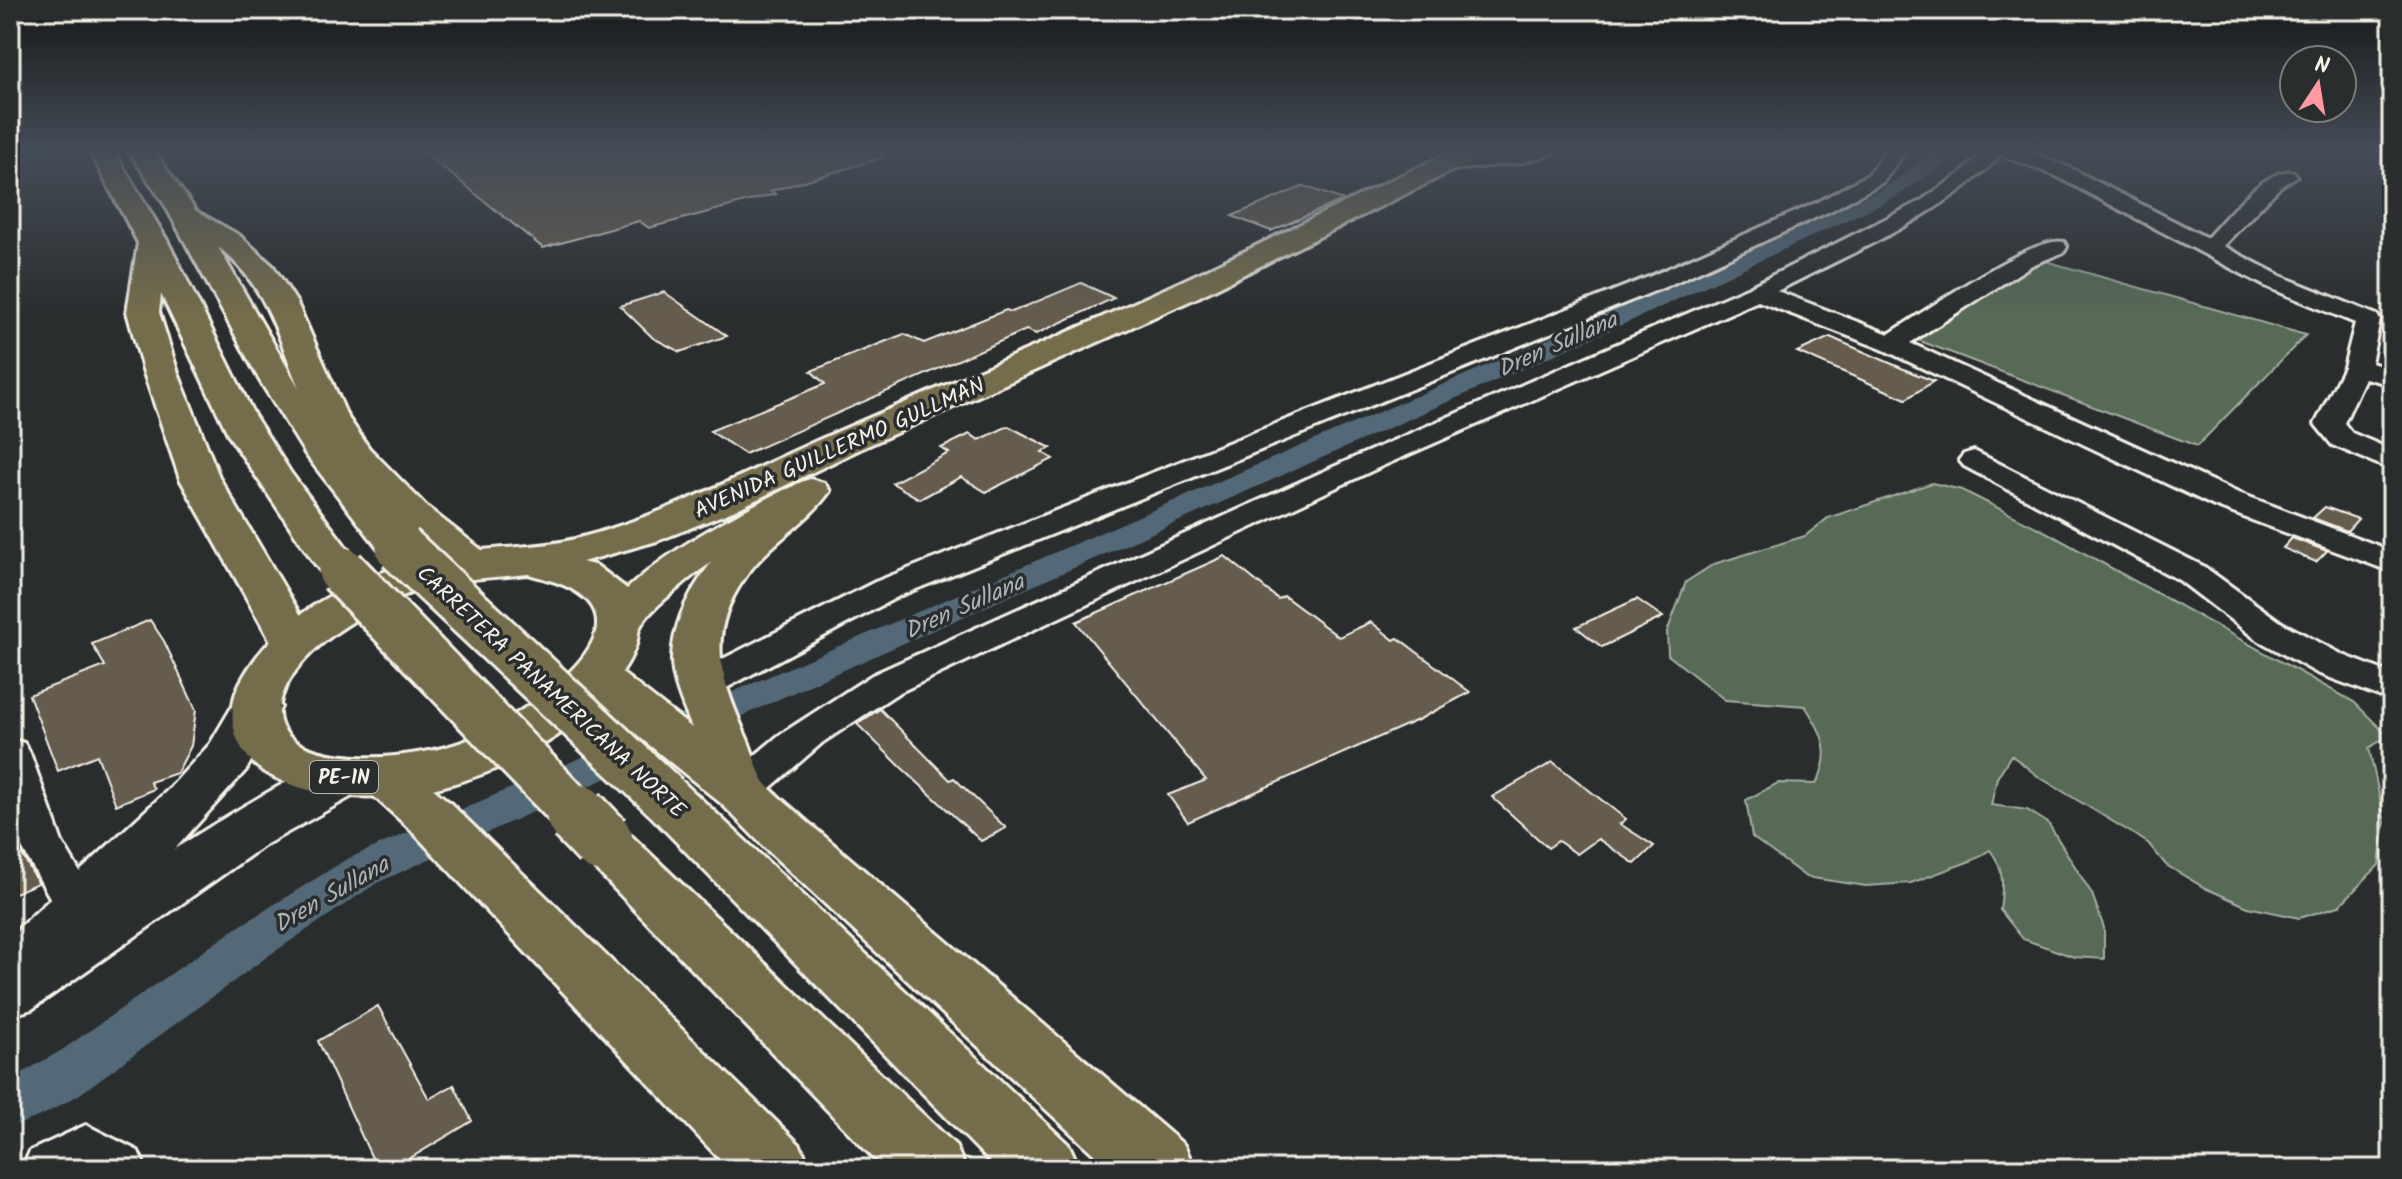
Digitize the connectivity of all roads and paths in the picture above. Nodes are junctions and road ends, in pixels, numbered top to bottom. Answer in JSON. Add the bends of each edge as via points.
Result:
{"nodes":[{"id":1,"x":133,"y":205,"type":"edge"},
{"id":2,"x":179,"y":205,"type":"edge"},
{"id":3,"x":1360,"y":205,"type":"edge"},
{"id":4,"x":1827,"y":205,"type":"edge"},
{"id":5,"x":1927,"y":205,"type":"edge"},
{"id":6,"x":2126,"y":205,"type":"edge"},
{"id":7,"x":2251,"y":205,"type":"edge"},
{"id":8,"x":187,"y":217,"type":"junction"},
{"id":9,"x":153,"y":240,"type":"junction"},
{"id":10,"x":2056,"y":247,"type":"dead end"},
{"id":11,"x":2209,"y":248,"type":"junction"},
{"id":12,"x":1757,"y":292,"type":"junction"},
{"id":13,"x":1142,"y":312,"type":"junction"},
{"id":14,"x":2380,"y":324,"type":"edge"},
{"id":15,"x":1891,"y":344,"type":"junction"},
{"id":16,"x":2357,"y":367,"type":"junction"},
{"id":17,"x":2392,"y":377,"type":"edge"},
{"id":18,"x":1974,"y":460,"type":"dead end"},
{"id":19,"x":2392,"y":461,"type":"edge"},
{"id":20,"x":810,"y":491,"type":"junction"},
{"id":21,"x":530,"y":561,"type":"junction"},
{"id":22,"x":2392,"y":562,"type":"edge"},
{"id":23,"x":473,"y":564,"type":"junction"},
{"id":24,"x":619,"y":620,"type":"junction"},
{"id":25,"x":294,"y":643,"type":"junction"},
{"id":26,"x":596,"y":677,"type":"junction"},
{"id":27,"x":2392,"y":688,"type":"edge"},
{"id":28,"x":256,"y":707,"type":"junction"},
{"id":29,"x":696,"y":733,"type":"junction"},
{"id":30,"x":10,"y":753,"type":"edge"},
{"id":31,"x":365,"y":777,"type":"junction"},
{"id":32,"x":741,"y":790,"type":"junction"},
{"id":33,"x":79,"y":908,"type":"junction"},
{"id":34,"x":10,"y":975,"type":"edge"},
{"id":35,"x":10,"y":990,"type":"edge"},
{"id":36,"x":49,"y":1169,"type":"edge"},
{"id":37,"x":119,"y":1169,"type":"edge"},
{"id":38,"x":776,"y":1169,"type":"edge"},
{"id":39,"x":931,"y":1169,"type":"edge"},
{"id":40,"x":1045,"y":1169,"type":"edge"},
{"id":41,"x":1160,"y":1169,"type":"edge"}],
"edges":[{"from":1,"to":9,"type":"main road"},
{"from":2,"to":8,"type":"main road","name":"CARRETERA PANAMERICANA NORTE"},
{"from":3,"to":13,"type":"main road","name":"AVENIDA GUILLERMO GULLMAN"},
{"from":4,"to":29,"type":"street","via":[[1659,281],[887,589]]},
{"from":5,"to":12,"type":"street"},
{"from":6,"to":11,"type":"street"},
{"from":7,"to":11,"type":"street"},
{"from":8,"to":23,"type":"main road","via":[[225,239],[263,273],[330,419],[394,496]]},
{"from":8,"to":29,"type":"main road","name":"CARRETERA PANAMERICANA NORTE","bridge":true,"via":[[302,423],[400,548]]},
{"from":9,"to":25,"type":"main road","via":[[143,312],[161,373],[200,479]]},
{"from":9,"to":39,"type":"main road","bridge":true,"via":[[236,415],[342,571],[602,841]]},
{"from":10,"to":15,"type":"street","via":[[2024,260]]},
{"from":11,"to":14,"type":"street","via":[[2273,281]]},
{"from":12,"to":15,"type":"street"},
{"from":12,"to":32,"type":"street","via":[[1370,461],[885,684],[835,712]]},
{"from":13,"to":20,"type":"main road","name":"AVENIDA GUILLERMO GULLMAN"},
{"from":13,"to":21,"type":"main road","name":"AVENIDA GUILLERMO GULLMAN","via":[[680,519]]},
{"from":14,"to":16,"type":"street"},
{"from":15,"to":22,"type":"street","via":[[2225,499]]},
{"from":16,"to":17,"type":"street"},
{"from":16,"to":19,"type":"street","via":[[2329,424],[2351,444]]},
{"from":18,"to":27,"type":"street","via":[[2191,573],[2269,631],[2330,664]]},
{"from":20,"to":24,"type":"main road","name":"AVENIDA GUILLERMO GULLMAN","via":[[716,541],[671,572]]},
{"from":20,"to":29,"type":"main road","via":[[750,542],[717,585],[701,619],[695,659]]},
{"from":21,"to":23,"type":"main road"},
{"from":21,"to":24,"type":"main road","via":[[565,567],[592,580],[611,598]]},
{"from":23,"to":25,"type":"main road","via":[[434,571],[371,594]]},
{"from":24,"to":26,"type":"main road","number":"PE-1N","via":[[609,657]]},
{"from":25,"to":28,"type":"main road","via":[[262,686]]},
{"from":26,"to":29,"type":"main road","via":[[642,715]]},
{"from":26,"to":31,"type":"main road","number":"PE-1N","via":[[553,716],[492,750],[457,762]]},
{"from":28,"to":31,"type":"main road","number":"PE-1N","via":[[260,733],[276,754],[305,769]]},
{"from":28,"to":33,"type":"main road","via":[[220,766],[186,805]]},
{"from":29,"to":32,"type":"main road"},
{"from":29,"to":40,"type":"main road","name":"CARRETERA PANAMERICANA NORTE"},
{"from":30,"to":33,"type":"street","via":[[42,846]]},
{"from":31,"to":35,"type":"main road","via":[[246,830]]},
{"from":31,"to":38,"type":"main road","via":[[448,836]]},
{"from":32,"to":41,"type":"main road"},
{"from":33,"to":34,"type":"main road"},
{"from":36,"to":37,"type":"street","via":[[86,1150]]}]}
